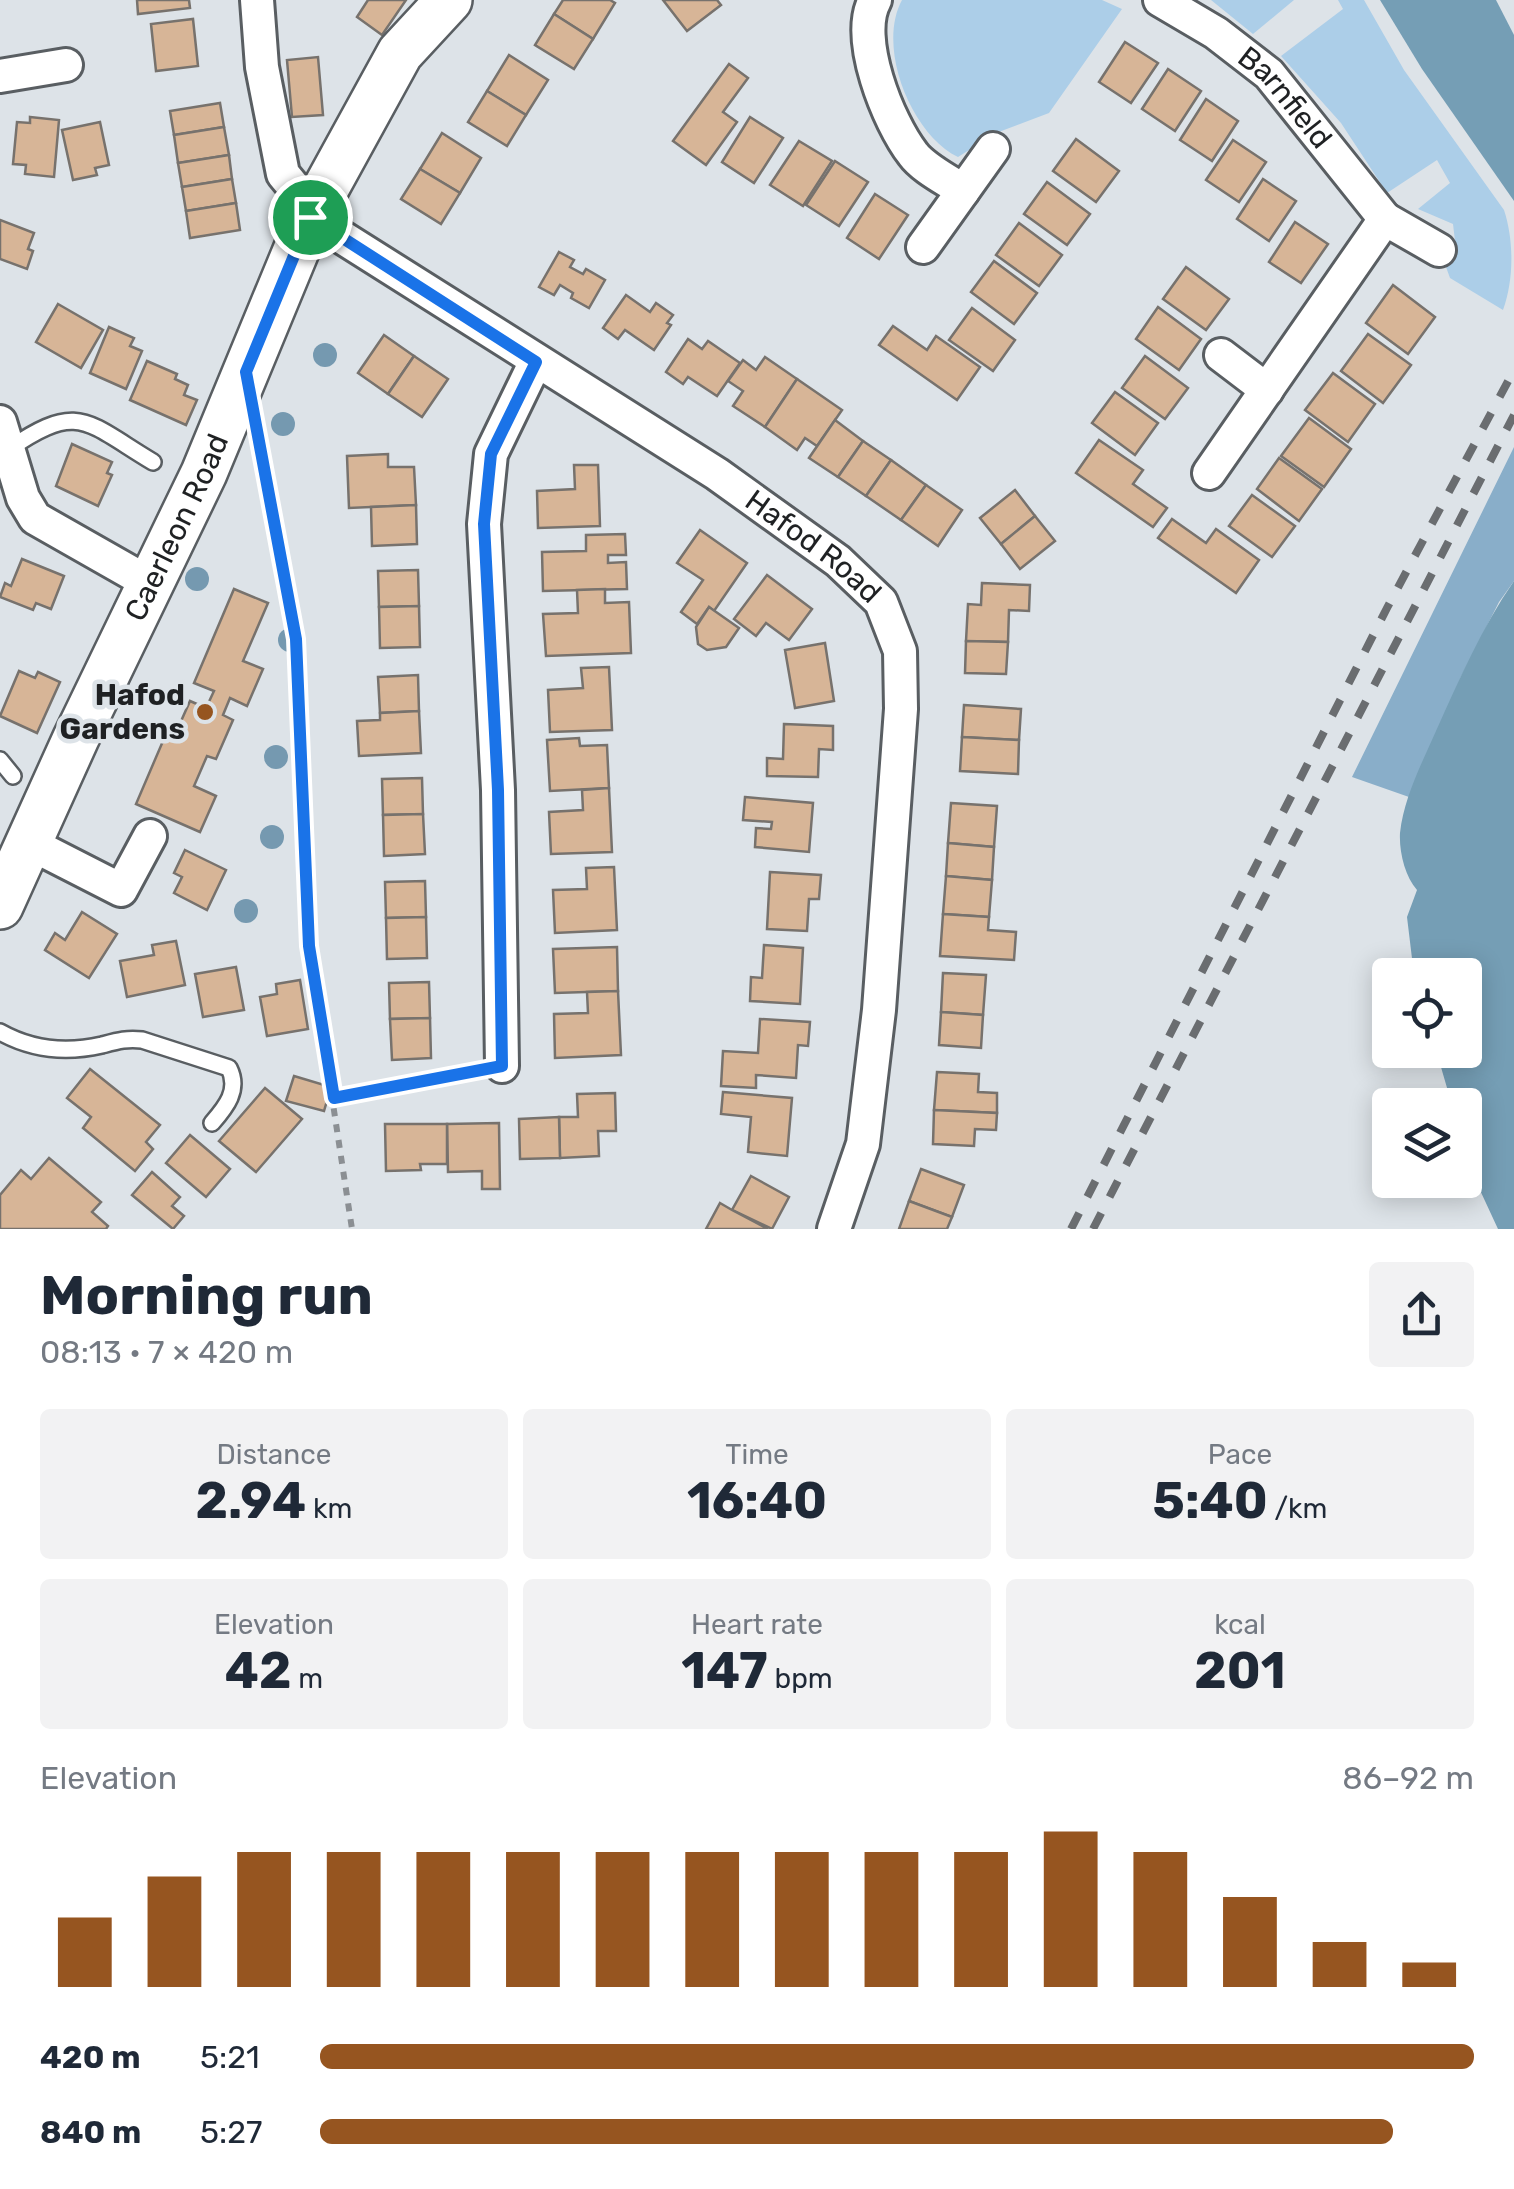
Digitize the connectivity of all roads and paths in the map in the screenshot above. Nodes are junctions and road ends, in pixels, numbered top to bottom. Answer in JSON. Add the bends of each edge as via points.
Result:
{"nodes":[{"id":1,"x":257,"y":0,"type":"edge"},
{"id":2,"x":449,"y":0,"type":"edge"},
{"id":3,"x":875,"y":0,"type":"edge"},
{"id":4,"x":1160,"y":0,"type":"edge"},
{"id":5,"x":66,"y":65,"type":"dead end"},
{"id":6,"x":0,"y":76,"type":"edge"},
{"id":7,"x":992,"y":148,"type":"dead end"},
{"id":8,"x":963,"y":191,"type":"junction"},
{"id":9,"x":314,"y":208,"type":"junction"},
{"id":10,"x":1385,"y":219,"type":"junction"},
{"id":11,"x":923,"y":247,"type":"dead end"},
{"id":12,"x":1439,"y":250,"type":"dead end"},
{"id":13,"x":1221,"y":355,"type":"dead end"},
{"id":14,"x":536,"y":362,"type":"junction"},
{"id":15,"x":1266,"y":390,"type":"junction"},
{"id":16,"x":257,"y":429,"type":"dead end"},
{"id":17,"x":4,"y":435,"type":"edge"},
{"id":18,"x":153,"y":462,"type":"dead end"},
{"id":19,"x":1209,"y":473,"type":"dead end"},
{"id":20,"x":12,"y":506,"type":"edge"},
{"id":21,"x":150,"y":584,"type":"junction"},
{"id":22,"x":0,"y":760,"type":"edge"},
{"id":23,"x":12,"y":776,"type":"dead end"},
{"id":24,"x":150,"y":836,"type":"dead end"},
{"id":25,"x":29,"y":844,"type":"junction"},
{"id":26,"x":0,"y":906,"type":"edge"},
{"id":27,"x":0,"y":1032,"type":"edge"},
{"id":28,"x":502,"y":1066,"type":"joint"},
{"id":29,"x":334,"y":1098,"type":"junction"},
{"id":30,"x":212,"y":1123,"type":"dead end"},
{"id":31,"x":352,"y":1229,"type":"edge"},
{"id":32,"x":834,"y":1229,"type":"edge"}],
"edges":[{"from":1,"to":9,"type":"street","name":"Hafod Road","via":[[283,174]]},
{"from":2,"to":9,"type":"main road","name":"Caerleon Road","via":[[400,53]]},
{"from":3,"to":8,"type":"street","via":[[868,12],[871,53],[884,103],[914,156]]},
{"from":4,"to":10,"type":"street","name":"Barnfield","via":[[1269,74]]},
{"from":5,"to":6,"type":"street"},
{"from":7,"to":8,"type":"street"},
{"from":8,"to":11,"type":"street"},
{"from":9,"to":14,"type":"street","name":"Hafod Road"},
{"from":9,"to":21,"type":"main road","name":"Caerleon Road","via":[[204,473]]},
{"from":10,"to":12,"type":"street","name":"Barnfield"},
{"from":10,"to":15,"type":"street"},
{"from":13,"to":15,"type":"street"},
{"from":14,"to":28,"type":"street","via":[[491,454],[484,524],[498,790]]},
{"from":14,"to":32,"type":"street","name":"Hafod Road","via":[[718,474],[838,560],[881,602],[900,651],[879,1010],[863,1144]]},
{"from":15,"to":19,"type":"street"},
{"from":16,"to":29,"type":"path","via":[[296,639],[309,946]]},
{"from":17,"to":18,"type":"lane","via":[[70,419]]},
{"from":17,"to":20,"type":"street"},
{"from":20,"to":21,"type":"street"},
{"from":21,"to":25,"type":"main road","name":"Caerleon Road"},
{"from":22,"to":23,"type":"lane"},
{"from":24,"to":25,"type":"street","via":[[121,890]]},
{"from":25,"to":26,"type":"main road","name":"Caerleon Road"},
{"from":27,"to":30,"type":"lane","via":[[38,1048],[67,1050],[142,1040],[229,1068],[234,1087]]},
{"from":28,"to":29,"type":"path"},
{"from":29,"to":31,"type":"path"}]}
